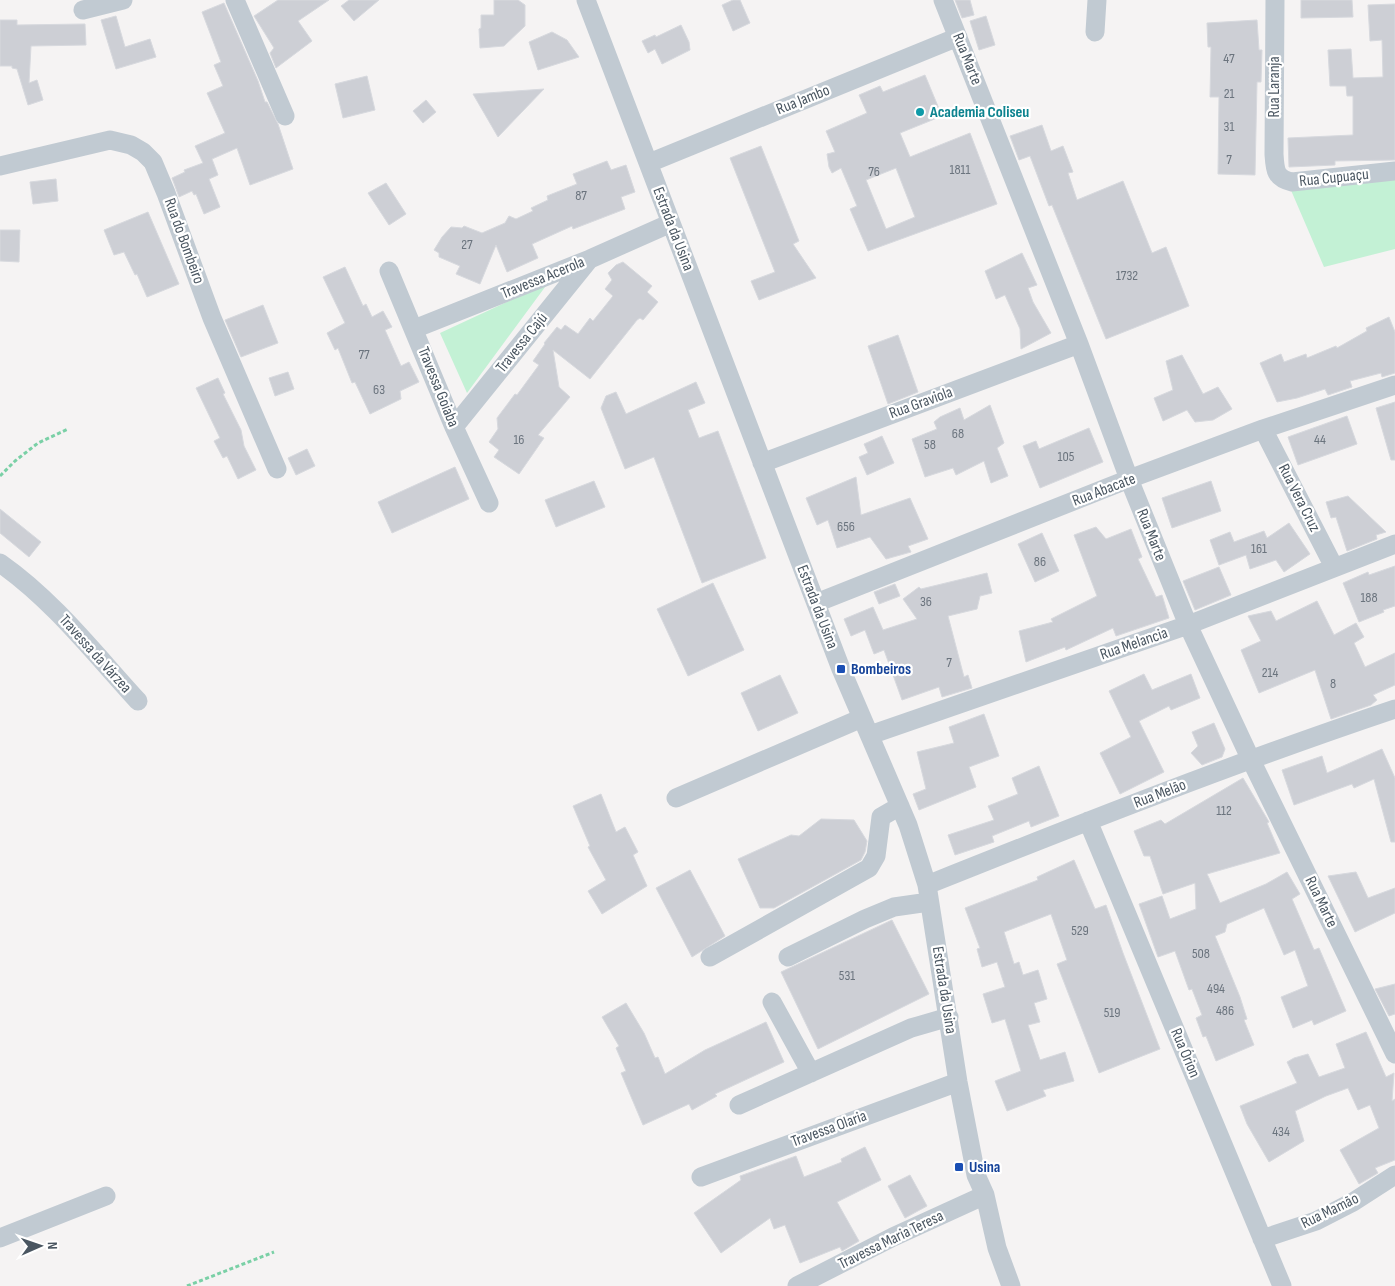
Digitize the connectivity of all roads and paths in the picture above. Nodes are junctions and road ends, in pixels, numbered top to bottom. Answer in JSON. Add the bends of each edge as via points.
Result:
{"nodes":[{"id":1,"x":123,"y":0,"type":"edge"},
{"id":2,"x":235,"y":0,"type":"edge"},
{"id":3,"x":586,"y":0,"type":"edge"},
{"id":4,"x":943,"y":0,"type":"edge"},
{"id":5,"x":1097,"y":0,"type":"edge"},
{"id":6,"x":1275,"y":0,"type":"edge"},
{"id":7,"x":83,"y":10,"type":"dead end"},
{"id":8,"x":1095,"y":32,"type":"dead end"},
{"id":9,"x":958,"y":37,"type":"junction"},
{"id":10,"x":285,"y":116,"type":"dead end"},
{"id":11,"x":649,"y":163,"type":"junction"},
{"id":12,"x":0,"y":166,"type":"edge"},
{"id":13,"x":1395,"y":171,"type":"edge"},
{"id":14,"x":1277,"y":174,"type":"joint"},
{"id":15,"x":671,"y":223,"type":"junction"},
{"id":16,"x":590,"y":259,"type":"junction"},
{"id":17,"x":389,"y":271,"type":"dead end"},
{"id":18,"x":414,"y":329,"type":"junction"},
{"id":19,"x":1079,"y":344,"type":"junction"},
{"id":20,"x":1395,"y":385,"type":"edge"},
{"id":21,"x":454,"y":427,"type":"junction"},
{"id":22,"x":68,"y":429,"type":"dead end"},
{"id":23,"x":1263,"y":429,"type":"junction"},
{"id":24,"x":762,"y":463,"type":"junction"},
{"id":25,"x":276,"y":469,"type":"dead end"},
{"id":26,"x":0,"y":476,"type":"edge"},
{"id":27,"x":1129,"y":480,"type":"junction"},
{"id":28,"x":489,"y":503,"type":"dead end"},
{"id":29,"x":1395,"y":544,"type":"edge"},
{"id":30,"x":0,"y":563,"type":"edge"},
{"id":31,"x":1334,"y":567,"type":"junction"},
{"id":32,"x":816,"y":603,"type":"junction"},
{"id":33,"x":1188,"y":626,"type":"junction"},
{"id":34,"x":138,"y":701,"type":"dead end"},
{"id":35,"x":1394,"y":711,"type":"edge"},
{"id":36,"x":866,"y":727,"type":"junction"},
{"id":37,"x":1251,"y":760,"type":"junction"},
{"id":38,"x":676,"y":798,"type":"dead end"},
{"id":39,"x":900,"y":806,"type":"junction"},
{"id":40,"x":1088,"y":821,"type":"junction"},
{"id":41,"x":928,"y":894,"type":"junction"},
{"id":42,"x":710,"y":957,"type":"dead end"},
{"id":43,"x":788,"y":957,"type":"dead end"},
{"id":44,"x":772,"y":1002,"type":"dead end"},
{"id":45,"x":949,"y":1017,"type":"junction"},
{"id":46,"x":1395,"y":1054,"type":"edge"},
{"id":47,"x":811,"y":1073,"type":"junction"},
{"id":48,"x":958,"y":1082,"type":"junction"},
{"id":49,"x":739,"y":1105,"type":"dead end"},
{"id":50,"x":1395,"y":1175,"type":"edge"},
{"id":51,"x":702,"y":1177,"type":"dead end"},
{"id":52,"x":985,"y":1195,"type":"junction"},
{"id":53,"x":106,"y":1196,"type":"dead end"},
{"id":54,"x":0,"y":1238,"type":"edge"},
{"id":55,"x":1262,"y":1239,"type":"junction"},
{"id":56,"x":274,"y":1252,"type":"dead end"},
{"id":57,"x":187,"y":1286,"type":"edge"},
{"id":58,"x":798,"y":1286,"type":"edge"},
{"id":59,"x":1011,"y":1286,"type":"edge"},
{"id":60,"x":1282,"y":1286,"type":"edge"}],
"edges":[{"from":1,"to":7,"type":"street"},
{"from":2,"to":10,"type":"street"},
{"from":3,"to":11,"type":"street","name":"Estrada da Usina"},
{"from":4,"to":9,"type":"street","name":"Rua Marte"},
{"from":5,"to":8,"type":"street"},
{"from":6,"to":14,"type":"street","name":"Rua Laranja","via":[[1274,154]]},
{"from":9,"to":11,"type":"street","name":"Rua Jambo"},
{"from":9,"to":19,"type":"street","name":"Rua Marte"},
{"from":11,"to":15,"type":"street","name":"Estrada da Usina"},
{"from":12,"to":25,"type":"street","name":"Rua do Bombeiro","via":[[110,140],[143,152],[152,162],[166,193],[212,318]]},
{"from":13,"to":14,"type":"street","name":"Rua Cupuaçu","via":[[1292,182]]},
{"from":15,"to":16,"type":"street","name":"Travessa Acerola"},
{"from":15,"to":24,"type":"street","name":"Estrada da Usina"},
{"from":16,"to":18,"type":"street","name":"Travessa Acerola"},
{"from":16,"to":21,"type":"street","name":"Travessa Cajú"},
{"from":17,"to":18,"type":"street","name":"Travessa Goiaba"},
{"from":18,"to":21,"type":"street","name":"Travessa Goiaba"},
{"from":19,"to":24,"type":"street","name":"Rua Graviola"},
{"from":19,"to":27,"type":"street","name":"Rua Marte"},
{"from":20,"to":23,"type":"street","name":"Rua Abacate"},
{"from":21,"to":28,"type":"street","name":"Travessa Goiaba"},
{"from":22,"to":26,"type":"path","via":[[38,443]]},
{"from":23,"to":27,"type":"street","name":"Rua Abacate"},
{"from":23,"to":31,"type":"street","name":"Rua Vera Cruz"},
{"from":24,"to":32,"type":"street","name":"Estrada da Usina"},
{"from":27,"to":32,"type":"street","name":"Rua Abacate"},
{"from":27,"to":33,"type":"street","name":"Rua Marte"},
{"from":29,"to":31,"type":"street","name":"Rua Melancia"},
{"from":30,"to":34,"type":"street","name":"Travessa da Várzea","via":[[53,608]]},
{"from":31,"to":33,"type":"street","name":"Rua Melancia"},
{"from":32,"to":36,"type":"street","name":"Estrada da Usina"},
{"from":33,"to":36,"type":"street","name":"Rua Melancia"},
{"from":33,"to":37,"type":"street","name":"Rua Marte"},
{"from":35,"to":37,"type":"street","name":"Rua Melão"},
{"from":36,"to":38,"type":"street","name":"Rua Melancia"},
{"from":36,"to":39,"type":"street","name":"Estrada da Usina"},
{"from":37,"to":40,"type":"street","name":"Rua Melão"},
{"from":37,"to":46,"type":"street","name":"Rua Marte"},
{"from":39,"to":41,"type":"street","name":"Estrada da Usina"},
{"from":39,"to":42,"type":"street","via":[[881,817],[876,856],[869,868]]},
{"from":40,"to":41,"type":"street","name":"Rua Melão"},
{"from":40,"to":55,"type":"street","name":"Rua Órion"},
{"from":41,"to":43,"type":"street","name":"Rua Melão","via":[[865,919]]},
{"from":41,"to":45,"type":"street","name":"Estrada da Usina"},
{"from":44,"to":47,"type":"street"},
{"from":45,"to":47,"type":"street","via":[[911,1028]]},
{"from":45,"to":48,"type":"street","name":"Estrada da Usina"},
{"from":47,"to":49,"type":"street"},
{"from":48,"to":51,"type":"street","name":"Travessa Olaria"},
{"from":48,"to":52,"type":"street","name":"Estrada da Usina","via":[[976,1175]]},
{"from":50,"to":55,"type":"street","name":"Rua Mamão","via":[[1316,1221]]},
{"from":52,"to":58,"type":"street","name":"Travessa Maria Teresa"},
{"from":52,"to":59,"type":"street","name":"Estrada da Usina","via":[[997,1248]]},
{"from":53,"to":54,"type":"street"},
{"from":55,"to":60,"type":"street","name":"Rua Órion"},
{"from":56,"to":57,"type":"path"}]}
